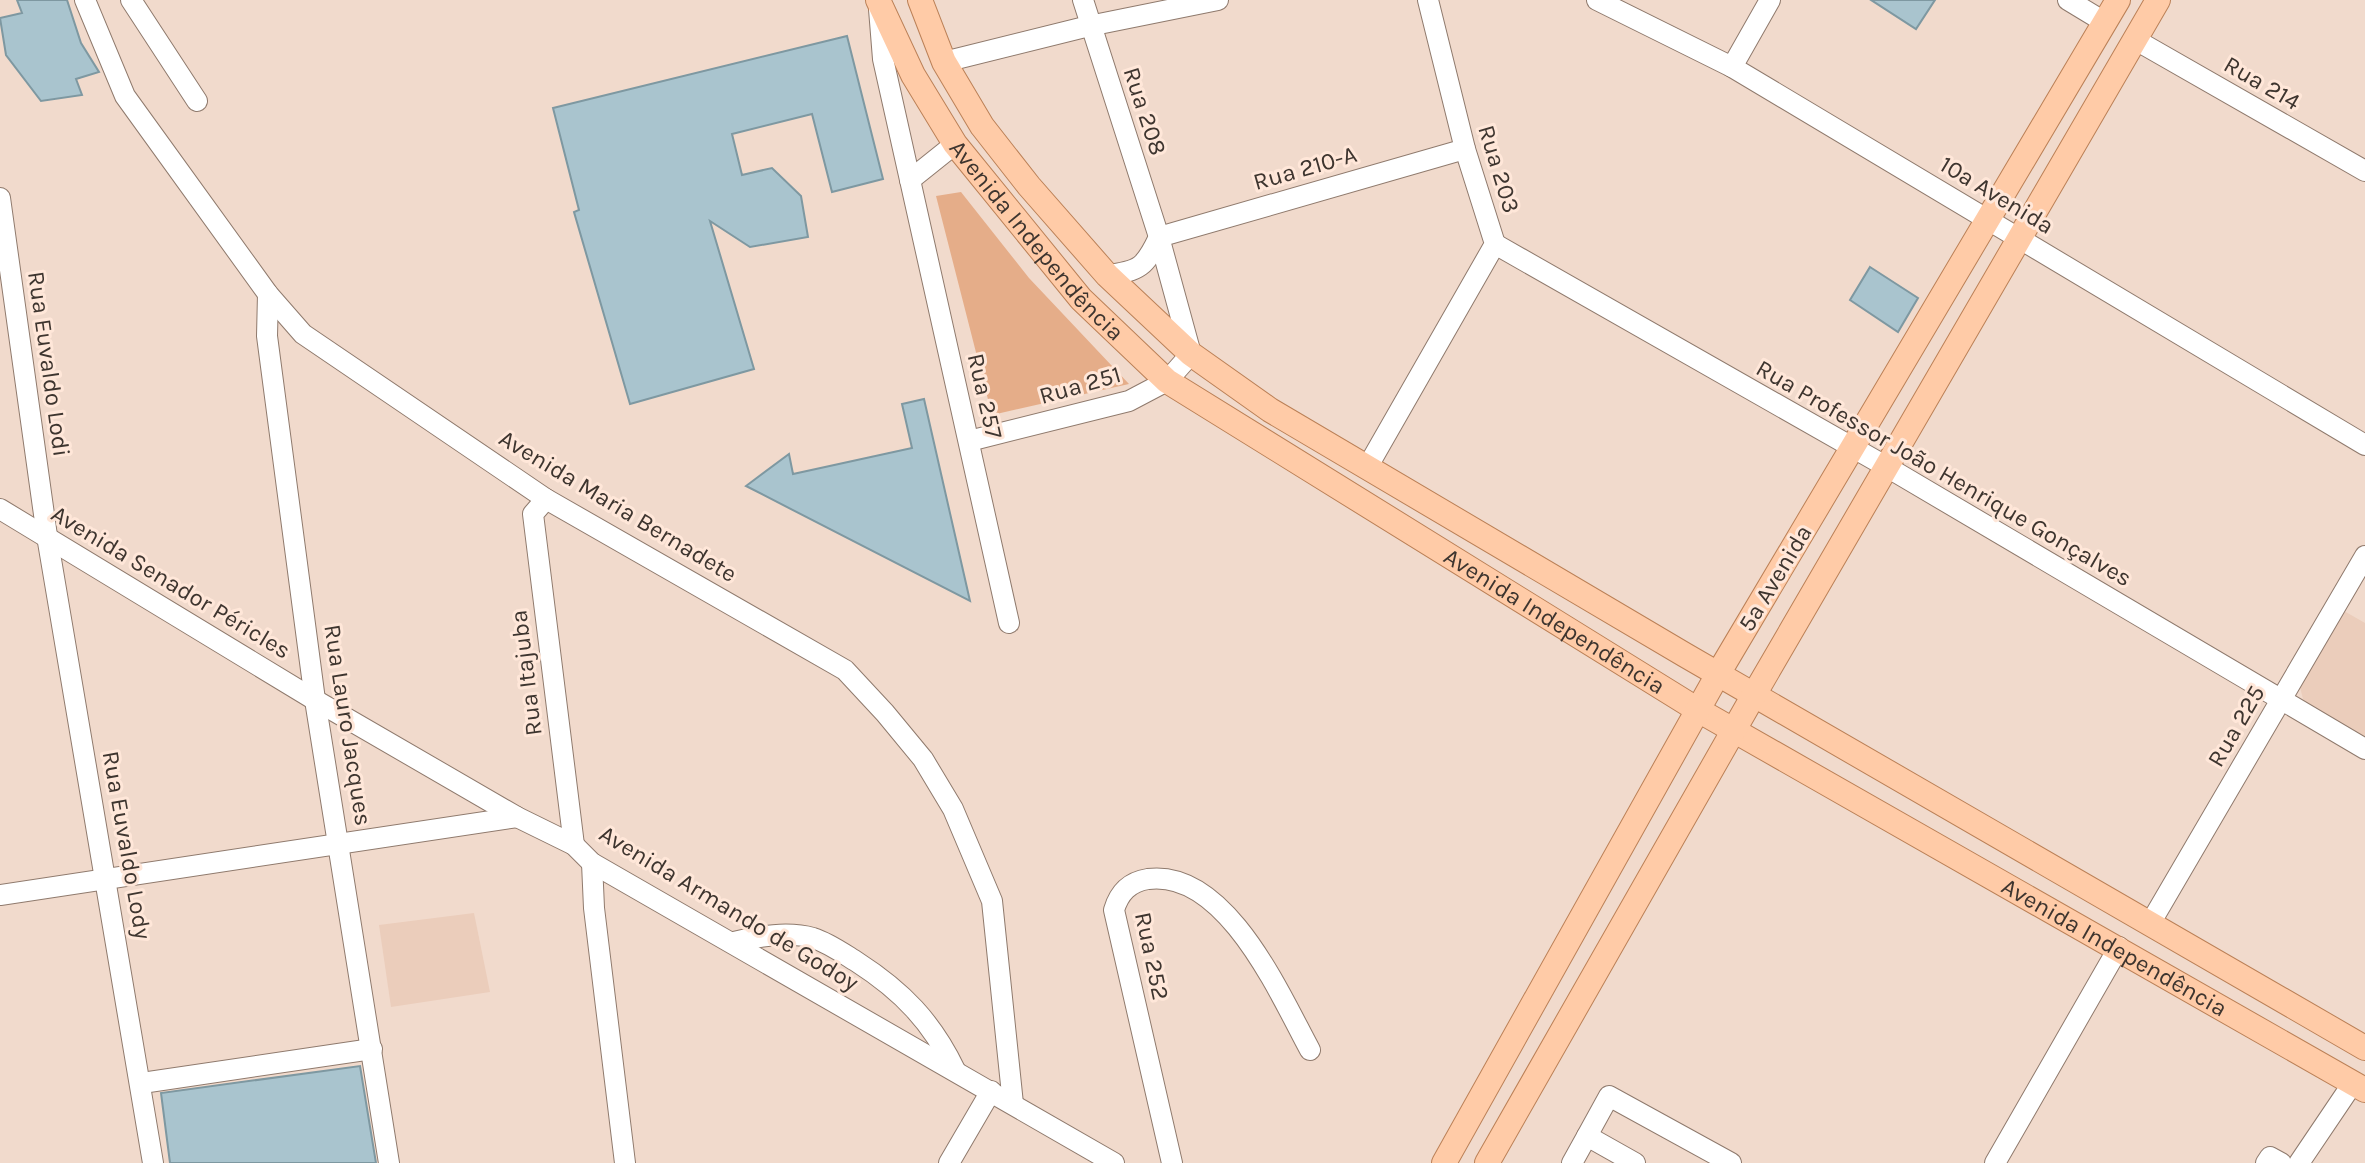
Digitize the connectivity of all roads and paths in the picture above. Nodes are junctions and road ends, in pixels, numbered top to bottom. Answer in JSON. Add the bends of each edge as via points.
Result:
{"nodes":[{"id":1,"x":85,"y":0,"type":"edge"},
{"id":2,"x":131,"y":0,"type":"edge"},
{"id":3,"x":878,"y":0,"type":"edge"},
{"id":4,"x":920,"y":0,"type":"edge"},
{"id":5,"x":1083,"y":0,"type":"edge"},
{"id":6,"x":1218,"y":0,"type":"edge"},
{"id":7,"x":1428,"y":0,"type":"edge"},
{"id":8,"x":1597,"y":0,"type":"edge"},
{"id":9,"x":1770,"y":0,"type":"edge"},
{"id":10,"x":2068,"y":0,"type":"edge"},
{"id":11,"x":2118,"y":0,"type":"edge"},
{"id":12,"x":2158,"y":0,"type":"edge"},
{"id":13,"x":2106,"y":23,"type":"junction"},
{"id":14,"x":1089,"y":26,"type":"junction"},
{"id":15,"x":2134,"y":39,"type":"junction"},
{"id":16,"x":944,"y":62,"type":"junction"},
{"id":17,"x":1732,"y":67,"type":"junction"},
{"id":18,"x":197,"y":101,"type":"dead end"},
{"id":19,"x":2097,"y":104,"type":"junction"},
{"id":20,"x":955,"y":144,"type":"junction"},
{"id":21,"x":1465,"y":149,"type":"junction"},
{"id":22,"x":2365,"y":171,"type":"edge"},
{"id":23,"x":910,"y":180,"type":"junction"},
{"id":24,"x":0,"y":198,"type":"edge"},
{"id":25,"x":1988,"y":221,"type":"junction"},
{"id":26,"x":1159,"y":237,"type":"junction"},
{"id":27,"x":2021,"y":240,"type":"junction"},
{"id":28,"x":1495,"y":244,"type":"junction"},
{"id":29,"x":1107,"y":275,"type":"junction"},
{"id":30,"x":268,"y":294,"type":"junction"},
{"id":31,"x":1191,"y":354,"type":"junction"},
{"id":32,"x":1167,"y":381,"type":"junction"},
{"id":33,"x":969,"y":441,"type":"junction"},
{"id":34,"x":2365,"y":445,"type":"edge"},
{"id":35,"x":1852,"y":447,"type":"junction"},
{"id":36,"x":1368,"y":466,"type":"junction"},
{"id":37,"x":1887,"y":467,"type":"junction"},
{"id":38,"x":546,"y":499,"type":"junction"},
{"id":39,"x":0,"y":509,"type":"edge"},
{"id":40,"x":47,"y":536,"type":"junction"},
{"id":41,"x":2365,"y":556,"type":"edge"},
{"id":42,"x":1009,"y":623,"type":"dead end"},
{"id":43,"x":1718,"y":674,"type":"junction"},
{"id":44,"x":1755,"y":693,"type":"junction"},
{"id":45,"x":315,"y":700,"type":"junction"},
{"id":46,"x":2280,"y":701,"type":"junction"},
{"id":47,"x":1698,"y":710,"type":"junction"},
{"id":48,"x":1734,"y":730,"type":"junction"},
{"id":49,"x":2365,"y":749,"type":"edge"},
{"id":50,"x":517,"y":817,"type":"junction"},
{"id":51,"x":574,"y":845,"type":"junction"},
{"id":52,"x":341,"y":846,"type":"junction"},
{"id":53,"x":592,"y":863,"type":"junction"},
{"id":54,"x":107,"y":880,"type":"junction"},
{"id":55,"x":0,"y":895,"type":"edge"},
{"id":56,"x":2151,"y":922,"type":"junction"},
{"id":57,"x":734,"y":942,"type":"junction"},
{"id":58,"x":2119,"y":947,"type":"junction"},
{"id":59,"x":2365,"y":1048,"type":"edge"},
{"id":60,"x":372,"y":1049,"type":"junction"},
{"id":61,"x":1310,"y":1050,"type":"dead end"},
{"id":62,"x":955,"y":1070,"type":"junction"},
{"id":63,"x":142,"y":1083,"type":"junction"},
{"id":64,"x":2359,"y":1086,"type":"edge"},
{"id":65,"x":991,"y":1091,"type":"junction"},
{"id":66,"x":1013,"y":1104,"type":"junction"},
{"id":67,"x":1587,"y":1136,"type":"junction"},
{"id":68,"x":628,"y":1161,"type":"edge"},
{"id":69,"x":153,"y":1163,"type":"edge"},
{"id":70,"x":389,"y":1163,"type":"edge"},
{"id":71,"x":949,"y":1163,"type":"edge"},
{"id":72,"x":1114,"y":1163,"type":"edge"},
{"id":73,"x":1172,"y":1163,"type":"edge"},
{"id":74,"x":1444,"y":1163,"type":"edge"},
{"id":75,"x":1487,"y":1163,"type":"edge"},
{"id":76,"x":1572,"y":1163,"type":"edge"},
{"id":77,"x":1635,"y":1163,"type":"edge"},
{"id":78,"x":1731,"y":1163,"type":"edge"},
{"id":79,"x":1995,"y":1163,"type":"edge"},
{"id":80,"x":2266,"y":1163,"type":"edge"},
{"id":81,"x":2281,"y":1163,"type":"edge"},
{"id":82,"x":2299,"y":1163,"type":"edge"}],
"edges":[{"from":1,"to":30,"type":"street","name":"Avenida Maria Bernadete","via":[[125,96]]},
{"from":2,"to":18,"type":"street"},
{"from":3,"to":20,"type":"main road","name":"Avenida Independência","via":[[913,75]]},
{"from":3,"to":23,"type":"street","name":"Rua 257","via":[[883,59]]},
{"from":4,"to":16,"type":"main road","name":"Avenida Independência"},
{"from":5,"to":14,"type":"street","name":"Rua 208"},
{"from":6,"to":14,"type":"street"},
{"from":7,"to":21,"type":"street","name":"Rua 203"},
{"from":8,"to":17,"type":"street","name":"10ª Avenida"},
{"from":9,"to":17,"type":"street"},
{"from":10,"to":13,"type":"street"},
{"from":11,"to":13,"type":"main road","name":"5ª Avenida"},
{"from":12,"to":15,"type":"main road","name":"5ª Avenida"},
{"from":13,"to":19,"type":"main road","via":[[2118,38]]},
{"from":13,"to":25,"type":"main road","name":"5ª Avenida"},
{"from":14,"to":16,"type":"street"},
{"from":14,"to":26,"type":"street","name":"Rua 208"},
{"from":15,"to":19,"type":"main road","name":"5ª Avenida"},
{"from":15,"to":22,"type":"street","name":"Rua 214"},
{"from":16,"to":29,"type":"main road","name":"Avenida Independência","via":[[991,138]]},
{"from":17,"to":25,"type":"street","name":"10ª Avenida"},
{"from":19,"to":27,"type":"main road","name":"5ª Avenida"},
{"from":20,"to":23,"type":"street"},
{"from":20,"to":32,"type":"main road","name":"Avenida Independência","via":[[1081,299]]},
{"from":21,"to":26,"type":"street","name":"Rua 210-A"},
{"from":21,"to":28,"type":"street","name":"Rua 203"},
{"from":23,"to":33,"type":"street","name":"Rua 257"},
{"from":24,"to":40,"type":"street","name":"Rua Euvaldo Lodi"},
{"from":25,"to":27,"type":"street","name":"10ª Avenida"},
{"from":25,"to":35,"type":"main road","name":"5ª Avenida"},
{"from":26,"to":29,"type":"street","via":[[1147,262],[1130,272]]},
{"from":26,"to":31,"type":"street","name":"Rua 208"},
{"from":27,"to":34,"type":"street","name":"10ª Avenida"},
{"from":27,"to":37,"type":"main road","name":"5ª Avenida"},
{"from":28,"to":35,"type":"street","name":"Rua Professor João Henrique Gonçalves"},
{"from":28,"to":36,"type":"street","name":"Rua 203"},
{"from":29,"to":31,"type":"main road","name":"Avenida Independência"},
{"from":30,"to":38,"type":"street","name":"Avenida Maria Bernadete","via":[[303,334]]},
{"from":30,"to":45,"type":"street","name":"Rua Lauro Jacques","via":[[267,336]]},
{"from":31,"to":32,"type":"street","name":"Rua 251"},
{"from":31,"to":36,"type":"main road","name":"Avenida Independência","via":[[1270,410]]},
{"from":32,"to":33,"type":"street","name":"Rua 251","via":[[1129,401]]},
{"from":32,"to":47,"type":"main road","name":"Avenida Independência"},
{"from":33,"to":42,"type":"street","name":"Rua 257"},
{"from":35,"to":37,"type":"street","name":"Rua Professor João Henrique Gonçalves"},
{"from":35,"to":43,"type":"main road","name":"5ª Avenida"},
{"from":36,"to":43,"type":"main road","name":"Avenida Independência"},
{"from":37,"to":44,"type":"main road","name":"5ª Avenida"},
{"from":37,"to":46,"type":"street","name":"Rua Professor João Henrique Gonçalves"},
{"from":38,"to":51,"type":"street","name":"Rua Itajuba","via":[[533,514]]},
{"from":38,"to":66,"type":"street","name":"Avenida Maria Bernadete","via":[[845,670],[923,759],[953,809],[992,901]]},
{"from":39,"to":40,"type":"street","name":"Avenida Senador Péricles"},
{"from":40,"to":45,"type":"street","name":"Avenida Senador Péricles"},
{"from":40,"to":54,"type":"street","name":"Rua Euvaldo Lody"},
{"from":41,"to":46,"type":"street","name":"Rua 225"},
{"from":43,"to":44,"type":"main road","name":"Avenida Independência"},
{"from":43,"to":47,"type":"main road","name":"5ª Avenida"},
{"from":44,"to":48,"type":"main road","name":"5ª Avenida"},
{"from":44,"to":56,"type":"main road","name":"Avenida Independência"},
{"from":45,"to":50,"type":"street","name":"Avenida Armando de Godoy"},
{"from":45,"to":52,"type":"street","name":"Rua Lauro Jacques"},
{"from":46,"to":49,"type":"street","name":"Rua Professor João Henrique Gonçalves"},
{"from":46,"to":56,"type":"street","name":"Rua 225"},
{"from":47,"to":48,"type":"main road","name":"Avenida Independência"},
{"from":47,"to":74,"type":"main road","name":"5ª Avenida"},
{"from":48,"to":58,"type":"main road","name":"Avenida Independência"},
{"from":48,"to":75,"type":"main road","name":"5ª Avenida"},
{"from":50,"to":51,"type":"street","name":"Avenida Armando de Godoy"},
{"from":50,"to":52,"type":"street"},
{"from":51,"to":53,"type":"street","name":"Avenida Armando de Godoy"},
{"from":52,"to":54,"type":"street"},
{"from":52,"to":60,"type":"street","name":"Rua Lauro Jacques"},
{"from":53,"to":57,"type":"street","name":"Avenida Armando de Godoy"},
{"from":53,"to":68,"type":"street"},
{"from":54,"to":55,"type":"street"},
{"from":54,"to":63,"type":"street","name":"Rua Euvaldo Lody"},
{"from":56,"to":59,"type":"main road","name":"Avenida Independência"},
{"from":57,"to":62,"type":"street","name":"Avenida Armando de Godoy"},
{"from":57,"to":62,"type":"street","via":[[766,935],[813,938],[841,953],[893,985],[927,1020]]},
{"from":58,"to":64,"type":"main road","name":"Avenida Independência"},
{"from":58,"to":79,"type":"street"},
{"from":60,"to":63,"type":"street"},
{"from":60,"to":70,"type":"street","name":"Rua Lauro Jacques"},
{"from":61,"to":73,"type":"street","name":"Rua 252","via":[[1252,943],[1225,912],[1166,879],[1130,885],[1118,896],[1114,910]]},
{"from":62,"to":65,"type":"street","name":"Avenida Armando de Godoy"},
{"from":63,"to":69,"type":"street","name":"Rua Euvaldo Lody"},
{"from":64,"to":82,"type":"street"},
{"from":65,"to":66,"type":"street","name":"Avenida Armando de Godoy"},
{"from":65,"to":71,"type":"street"},
{"from":66,"to":72,"type":"street","name":"Avenida Armando de Godoy"},
{"from":67,"to":76,"type":"street"},
{"from":67,"to":77,"type":"street"},
{"from":67,"to":78,"type":"street","via":[[1609,1096]]},
{"from":80,"to":81,"type":"street","via":[[2270,1157]]}]}
